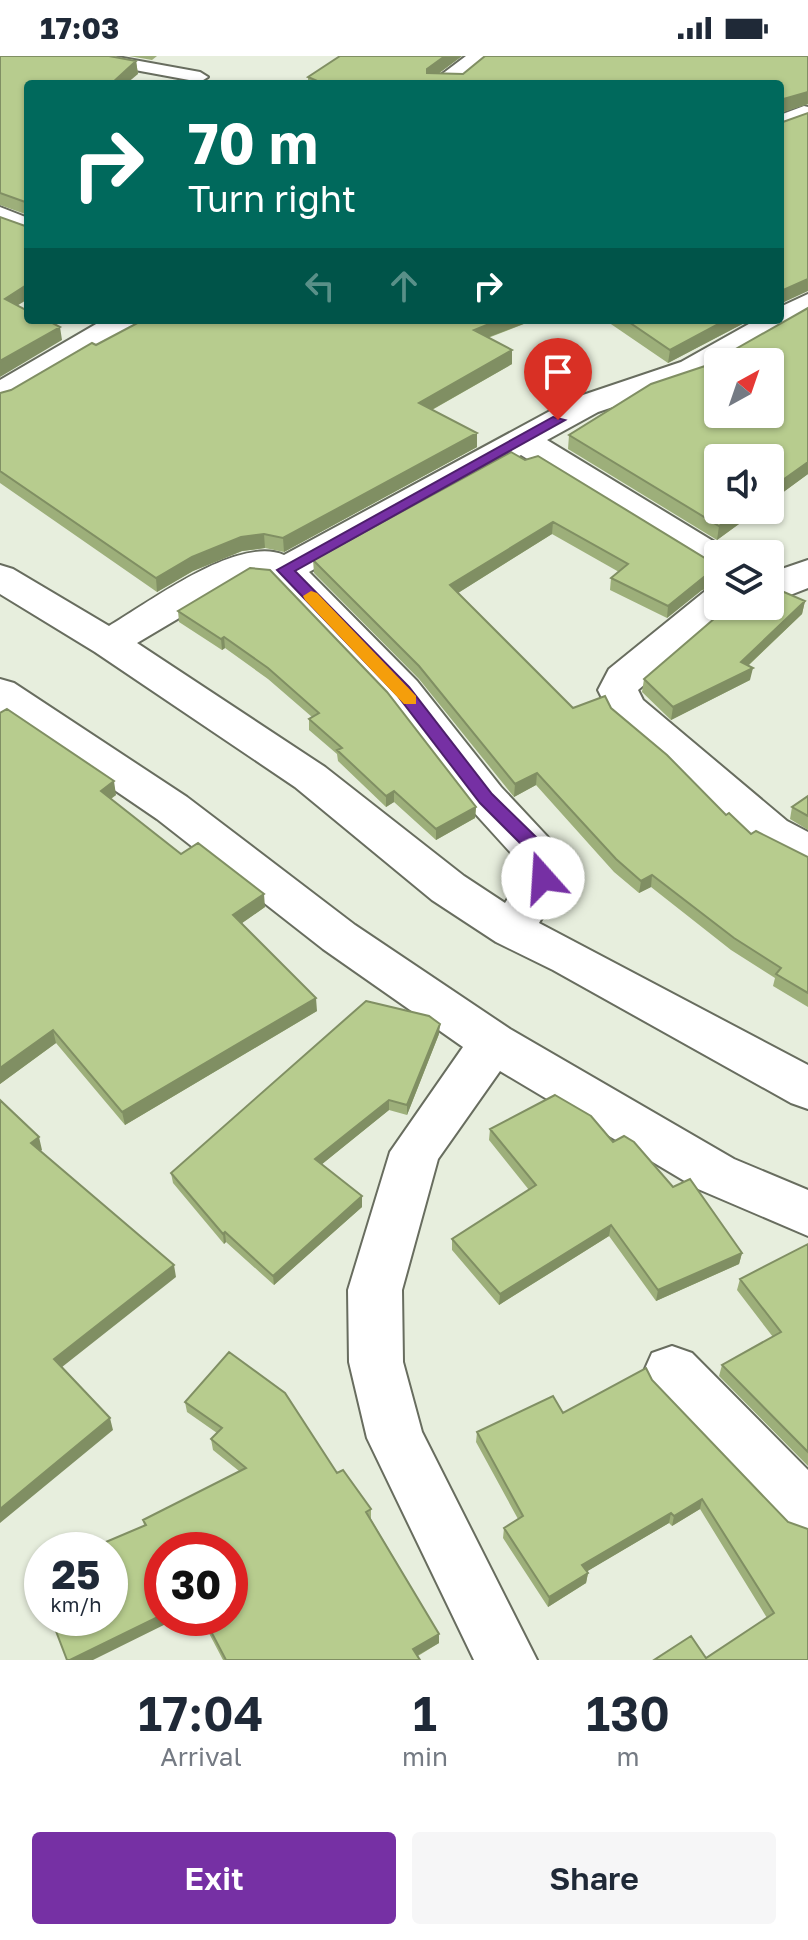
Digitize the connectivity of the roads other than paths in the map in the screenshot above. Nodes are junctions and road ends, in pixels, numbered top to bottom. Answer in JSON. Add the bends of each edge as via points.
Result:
{"nodes":[{"id":1,"x":86,"y":56,"type":"edge"},
{"id":2,"x":484,"y":56,"type":"edge"},
{"id":3,"x":200,"y":77,"type":"dead end"},
{"id":4,"x":449,"y":80,"type":"edge"},
{"id":5,"x":0,"y":216,"type":"edge"},
{"id":6,"x":24,"y":227,"type":"edge"},
{"id":7,"x":118,"y":324,"type":"edge"},
{"id":8,"x":767,"y":324,"type":"edge"},
{"id":9,"x":8,"y":381,"type":"edge"},
{"id":10,"x":522,"y":440,"type":"junction"},
{"id":11,"x":704,"y":551,"type":"edge"},
{"id":12,"x":285,"y":570,"type":"junction"},
{"id":13,"x":808,"y":572,"type":"edge"},
{"id":14,"x":0,"y":577,"type":"edge"},
{"id":15,"x":784,"y":585,"type":"edge"},
{"id":16,"x":704,"y":612,"type":"edge"},
{"id":17,"x":109,"y":643,"type":"junction"},
{"id":18,"x":0,"y":693,"type":"edge"},
{"id":19,"x":808,"y":851,"type":"edge"},
{"id":20,"x":512,"y":930,"type":"junction"},
{"id":21,"x":493,"y":1043,"type":"junction"},
{"id":22,"x":808,"y":1089,"type":"edge"},
{"id":23,"x":808,"y":1214,"type":"edge"},
{"id":24,"x":672,"y":1371,"type":"dead end"},
{"id":25,"x":808,"y":1510,"type":"edge"},
{"id":26,"x":506,"y":1660,"type":"edge"}],
"edges":[{"from":1,"to":3,"type":"lane"},
{"from":2,"to":4,"type":"street"},
{"from":5,"to":6,"type":"street"},
{"from":7,"to":9,"type":"street"},
{"from":8,"to":10,"type":"street","via":[[693,369],[586,405]]},
{"from":10,"to":11,"type":"street"},
{"from":10,"to":12,"type":"street"},
{"from":12,"to":17,"type":"street","via":[[265,561],[237,568]]},
{"from":12,"to":20,"type":"street","via":[[403,691],[486,798],[543,860],[543,878]]},
{"from":13,"to":15,"type":"street"},
{"from":14,"to":17,"type":"street"},
{"from":16,"to":19,"type":"street","via":[[623,678],[618,690],[626,708],[772,832]]},
{"from":17,"to":20,"type":"street","via":[[310,777],[448,888]]},
{"from":18,"to":21,"type":"street","via":[[172,808],[339,937]]},
{"from":20,"to":22,"type":"street"},
{"from":21,"to":23,"type":"street","via":[[716,1174]]},
{"from":21,"to":26,"type":"street","via":[[415,1152],[375,1290],[376,1362],[395,1438]]},
{"from":24,"to":25,"type":"street"}]}
